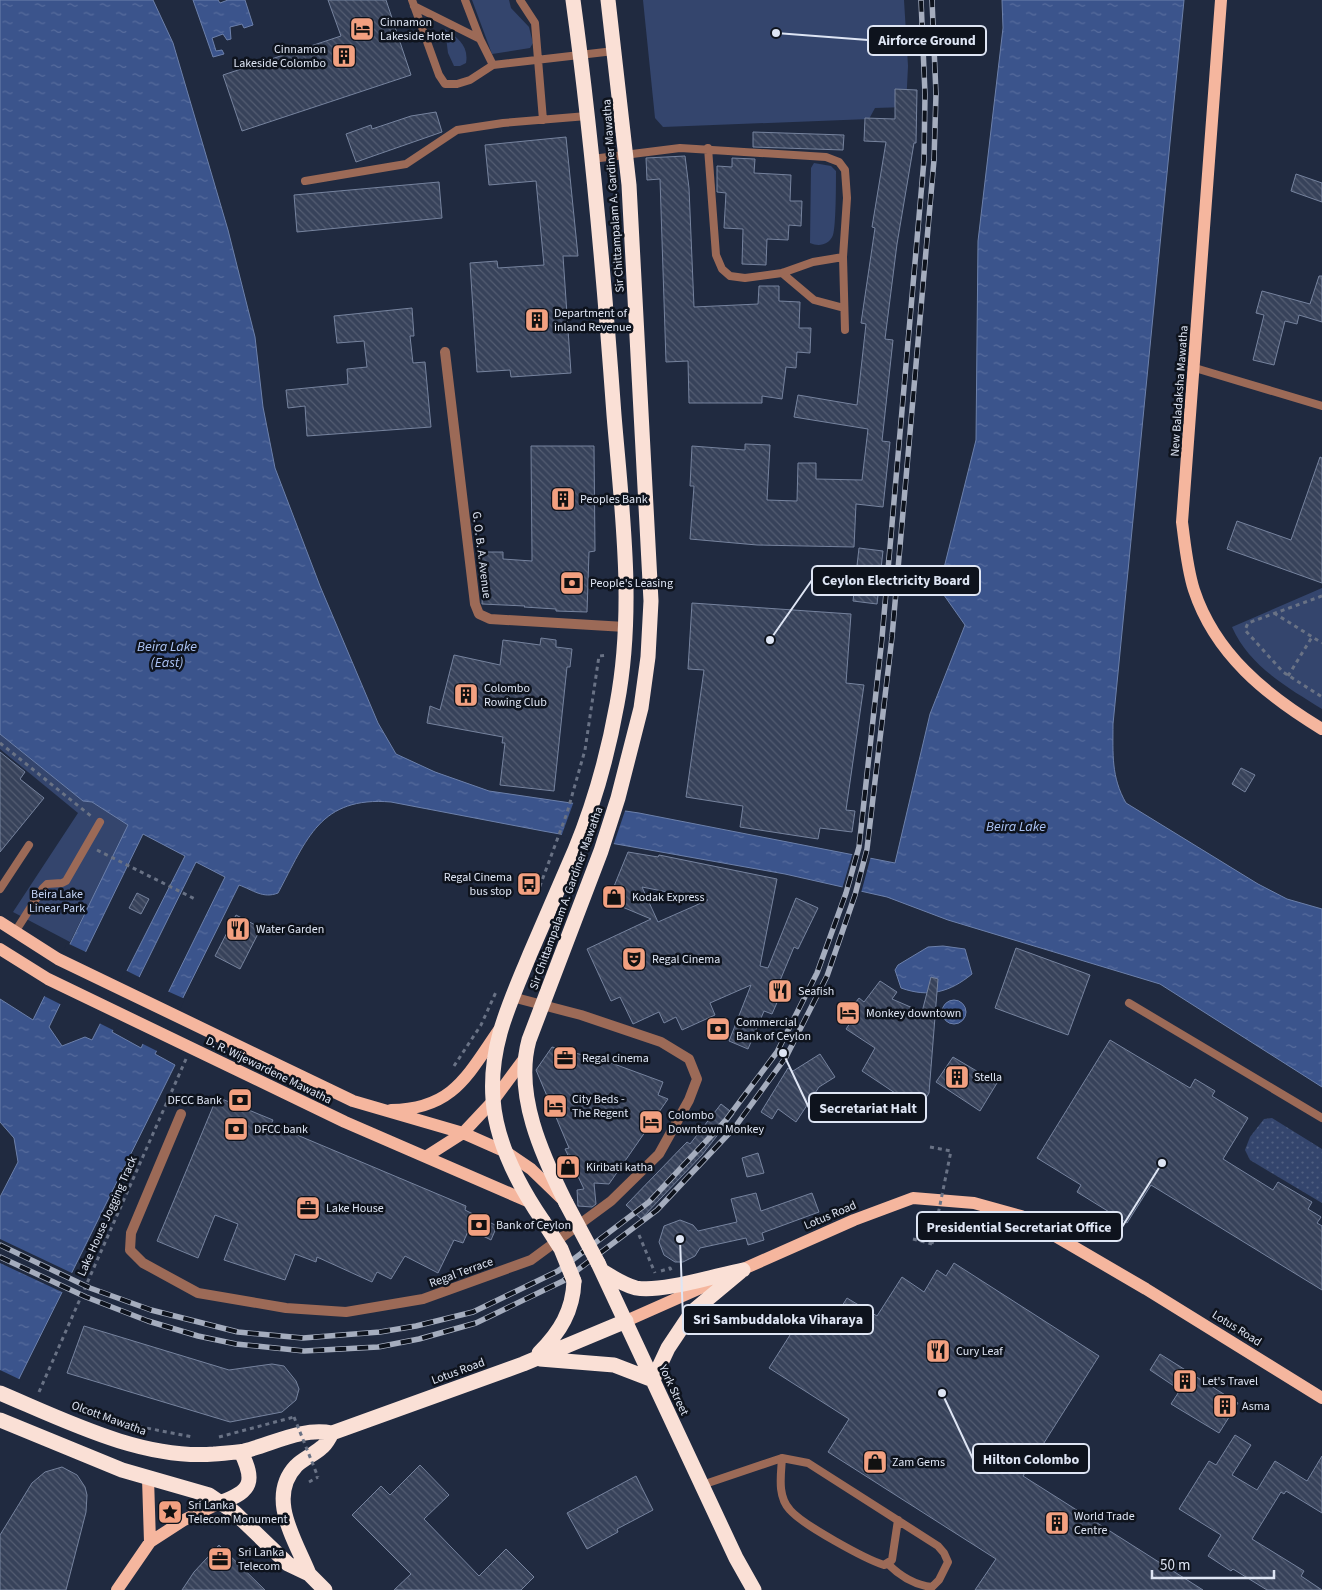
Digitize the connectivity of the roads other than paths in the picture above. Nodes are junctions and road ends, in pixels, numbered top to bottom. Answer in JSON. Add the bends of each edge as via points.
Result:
{"nodes":[{"id":1,"x":465,"y":0,"type":"edge"},
{"id":2,"x":520,"y":0,"type":"edge"},
{"id":3,"x":573,"y":0,"type":"edge"},
{"id":4,"x":608,"y":0,"type":"edge"},
{"id":5,"x":1221,"y":0,"type":"edge"},
{"id":6,"x":413,"y":3,"type":"edge"},
{"id":7,"x":480,"y":39,"type":"junction"},
{"id":8,"x":615,"y":51,"type":"junction"},
{"id":9,"x":580,"y":54,"type":"junction"},
{"id":10,"x":539,"y":58,"type":"junction"},
{"id":11,"x":493,"y":65,"type":"junction"},
{"id":12,"x":587,"y":116,"type":"junction"},
{"id":13,"x":544,"y":120,"type":"junction"},
{"id":14,"x":708,"y":148,"type":"junction"},
{"id":15,"x":626,"y":153,"type":"junction"},
{"id":16,"x":592,"y":159,"type":"junction"},
{"id":17,"x":305,"y":181,"type":"dead end"},
{"id":18,"x":842,"y":257,"type":"junction"},
{"id":19,"x":782,"y":274,"type":"junction"},
{"id":20,"x":844,"y":308,"type":"junction"},
{"id":21,"x":844,"y":330,"type":"dead end"},
{"id":22,"x":445,"y":352,"type":"dead end"},
{"id":23,"x":1194,"y":368,"type":"junction"},
{"id":24,"x":1322,"y":406,"type":"edge"},
{"id":25,"x":626,"y":626,"type":"junction"},
{"id":26,"x":1322,"y":729,"type":"edge"},
{"id":27,"x":100,"y":822,"type":"road end"},
{"id":28,"x":29,"y":845,"type":"dead end"},
{"id":29,"x":0,"y":889,"type":"edge"},
{"id":30,"x":0,"y":922,"type":"edge"},
{"id":31,"x":15,"y":932,"type":"junction"},
{"id":32,"x":0,"y":949,"type":"edge"},
{"id":33,"x":512,"y":996,"type":"junction"},
{"id":34,"x":1130,"y":1003,"type":"dead end"},
{"id":35,"x":543,"y":1004,"type":"junction"},
{"id":36,"x":499,"y":1030,"type":"junction"},
{"id":37,"x":524,"y":1059,"type":"junction"},
{"id":38,"x":493,"y":1101,"type":"junction"},
{"id":39,"x":382,"y":1110,"type":"junction"},
{"id":40,"x":181,"y":1114,"type":"dead end"},
{"id":41,"x":1322,"y":1118,"type":"edge"},
{"id":42,"x":463,"y":1133,"type":"junction"},
{"id":43,"x":506,"y":1152,"type":"junction"},
{"id":44,"x":427,"y":1156,"type":"junction"},
{"id":45,"x":532,"y":1203,"type":"junction"},
{"id":46,"x":566,"y":1203,"type":"junction"},
{"id":47,"x":600,"y":1267,"type":"junction"},
{"id":48,"x":743,"y":1270,"type":"junction"},
{"id":49,"x":626,"y":1321,"type":"junction"},
{"id":50,"x":533,"y":1359,"type":"junction"},
{"id":51,"x":653,"y":1380,"type":"junction"},
{"id":52,"x":0,"y":1393,"type":"edge"},
{"id":53,"x":1322,"y":1398,"type":"edge"},
{"id":54,"x":0,"y":1420,"type":"edge"},
{"id":55,"x":332,"y":1433,"type":"junction"},
{"id":56,"x":241,"y":1452,"type":"junction"},
{"id":57,"x":782,"y":1458,"type":"junction"},
{"id":58,"x":148,"y":1478,"type":"junction"},
{"id":59,"x":702,"y":1485,"type":"junction"},
{"id":60,"x":222,"y":1502,"type":"junction"},
{"id":61,"x":898,"y":1520,"type":"junction"},
{"id":62,"x":150,"y":1542,"type":"junction"},
{"id":63,"x":888,"y":1564,"type":"junction"},
{"id":64,"x":309,"y":1574,"type":"junction"},
{"id":65,"x":117,"y":1590,"type":"edge"},
{"id":66,"x":325,"y":1590,"type":"edge"},
{"id":67,"x":754,"y":1590,"type":"edge"}],
"edges":[{"from":1,"to":7,"type":"lane"},
{"from":2,"to":10,"type":"lane","via":[[535,23]]},
{"from":3,"to":9,"type":"highway","name":"Sir Chittampalam A. Gardiner Mawatha"},
{"from":4,"to":8,"type":"highway","name":"Sir Chittampalam A. Gardiner Mawatha"},
{"from":5,"to":23,"type":"main road","name":"New Baladaksha Mawatha"},
{"from":6,"to":7,"type":"lane"},
{"from":6,"to":11,"type":"lane","via":[[439,75],[446,84],[470,80]]},
{"from":7,"to":11,"type":"lane"},
{"from":8,"to":9,"type":"lane"},
{"from":8,"to":15,"type":"highway","name":"Sir Chittampalam A. Gardiner Mawatha"},
{"from":9,"to":10,"type":"lane"},
{"from":9,"to":12,"type":"highway","name":"Sir Chittampalam A. Gardiner Mawatha"},
{"from":10,"to":11,"type":"lane"},
{"from":10,"to":13,"type":"lane"},
{"from":12,"to":13,"type":"lane"},
{"from":12,"to":16,"type":"highway","name":"Sir Chittampalam A. Gardiner Mawatha"},
{"from":13,"to":17,"type":"lane","via":[[457,130],[406,164]]},
{"from":14,"to":15,"type":"lane"},
{"from":14,"to":18,"type":"lane","via":[[826,157],[839,162],[845,170],[847,198]]},
{"from":14,"to":19,"type":"lane","via":[[716,255],[722,269],[730,276],[745,278]]},
{"from":15,"to":16,"type":"lane"},
{"from":15,"to":35,"type":"highway","name":"Sir Chittampalam A. Gardiner Mawatha","via":[[652,601],[648,656],[641,708],[618,798],[602,850]]},
{"from":16,"to":25,"type":"highway","name":"Sir Chittampalam A. Gardiner Mawatha","via":[[599,210],[626,561]]},
{"from":18,"to":19,"type":"lane","via":[[813,262]]},
{"from":18,"to":20,"type":"lane"},
{"from":19,"to":20,"type":"lane","via":[[814,300]]},
{"from":20,"to":21,"type":"lane"},
{"from":22,"to":25,"type":"street","name":"G. O. B. A. Avenue","via":[[475,604],[479,614],[490,619]]},
{"from":23,"to":24,"type":"lane"},
{"from":23,"to":26,"type":"main road","name":"New Baladaksha Mawatha","via":[[1182,522],[1193,589],[1211,629],[1236,664],[1282,705]]},
{"from":25,"to":33,"type":"highway","name":"Sir Chittampalam A. Gardiner Mawatha","via":[[617,705],[596,794]]},
{"from":27,"to":31,"type":"lane","via":[[66,881],[47,884]]},
{"from":28,"to":29,"type":"lane"},
{"from":30,"to":31,"type":"main road","name":"D. R. Wijewardene Mawatha"},
{"from":31,"to":39,"type":"main road","name":"D. R. Wijewardene Mawatha","via":[[58,959],[196,1026],[353,1101]]},
{"from":32,"to":44,"type":"main road","name":"D. R. Wijewardene Mawatha","via":[[48,979],[345,1122]]},
{"from":33,"to":35,"type":"street","name":"Regal Terrace"},
{"from":33,"to":36,"type":"highway","name":"Sir Chittampalam A. Gardiner Mawatha"},
{"from":34,"to":41,"type":"lane"},
{"from":35,"to":37,"type":"highway","name":"Sir Chittampalam A. Gardiner Mawatha"},
{"from":35,"to":40,"type":"street","name":"Regal Terrace","via":[[661,1042],[688,1059],[697,1079],[689,1100],[659,1154],[611,1201],[531,1260],[423,1299],[346,1312],[286,1308],[198,1292],[143,1264],[130,1250],[131,1233]]},
{"from":36,"to":38,"type":"highway","name":"Sir Chittampalam A. Gardiner Mawatha"},
{"from":36,"to":39,"type":"main road","via":[[458,1086],[438,1102],[415,1109]]},
{"from":37,"to":38,"type":"main road"},
{"from":37,"to":46,"type":"highway","name":"York Street","via":[[534,1126],[546,1162]]},
{"from":38,"to":42,"type":"main road"},
{"from":38,"to":43,"type":"highway","name":"Sir Chittampalam A. Gardiner Mawatha"},
{"from":39,"to":42,"type":"main road","name":"D. R. Wijewardene Mawatha"},
{"from":42,"to":43,"type":"main road","name":"D. R. Wijewardene Mawatha"},
{"from":42,"to":44,"type":"main road"},
{"from":43,"to":45,"type":"highway","name":"Sir Chittampalam A. Gardiner Mawatha"},
{"from":43,"to":46,"type":"main road","name":"D. R. Wijewardene Mawatha","via":[[532,1169]]},
{"from":44,"to":45,"type":"main road","name":"D. R. Wijewardene Mawatha"},
{"from":45,"to":50,"type":"highway","name":"Sir Chittampalam A. Gardiner Mawatha","bridge":true,"via":[[561,1249],[574,1281],[567,1317],[554,1339]]},
{"from":46,"to":47,"type":"highway","name":"York Street","bridge":true},
{"from":47,"to":48,"type":"highway","via":[[622,1283],[637,1288],[653,1288]]},
{"from":47,"to":49,"type":"highway","name":"York Street"},
{"from":48,"to":49,"type":"main road","name":"Lotus Road"},
{"from":48,"to":51,"type":"highway","via":[[692,1312],[668,1348]]},
{"from":48,"to":53,"type":"main road","name":"Lotus Road","via":[[854,1220],[913,1198],[974,1204],[1021,1216]]},
{"from":49,"to":50,"type":"highway","name":"Lotus Road"},
{"from":49,"to":51,"type":"highway","name":"York Street"},
{"from":50,"to":51,"type":"highway","via":[[614,1365]]},
{"from":50,"to":55,"type":"highway","name":"Lotus Road"},
{"from":51,"to":59,"type":"highway","name":"York Street"},
{"from":52,"to":56,"type":"highway","name":"Olcott Mawatha","via":[[145,1448],[199,1455]]},
{"from":54,"to":58,"type":"highway"},
{"from":55,"to":56,"type":"highway","name":"Lotus Road","via":[[316,1430]]},
{"from":55,"to":64,"type":"highway","name":"Lotus Road","via":[[322,1448],[291,1472],[282,1492],[288,1522]]},
{"from":56,"to":60,"type":"highway","via":[[250,1474],[246,1488],[237,1497]]},
{"from":57,"to":59,"type":"lane"},
{"from":57,"to":61,"type":"lane","via":[[808,1464]]},
{"from":57,"to":63,"type":"lane","via":[[780,1488],[789,1510],[817,1530],[880,1564]]},
{"from":58,"to":60,"type":"highway","via":[[196,1490]]},
{"from":58,"to":62,"type":"main road"},
{"from":59,"to":67,"type":"highway","name":"York Street"},
{"from":60,"to":62,"type":"main road","via":[[191,1516]]},
{"from":60,"to":64,"type":"highway","via":[[288,1564]]},
{"from":61,"to":63,"type":"lane","via":[[892,1560]]},
{"from":61,"to":63,"type":"lane","via":[[938,1546],[948,1562],[932,1587],[908,1580]]},
{"from":62,"to":65,"type":"main road"},
{"from":64,"to":66,"type":"highway"}]}
